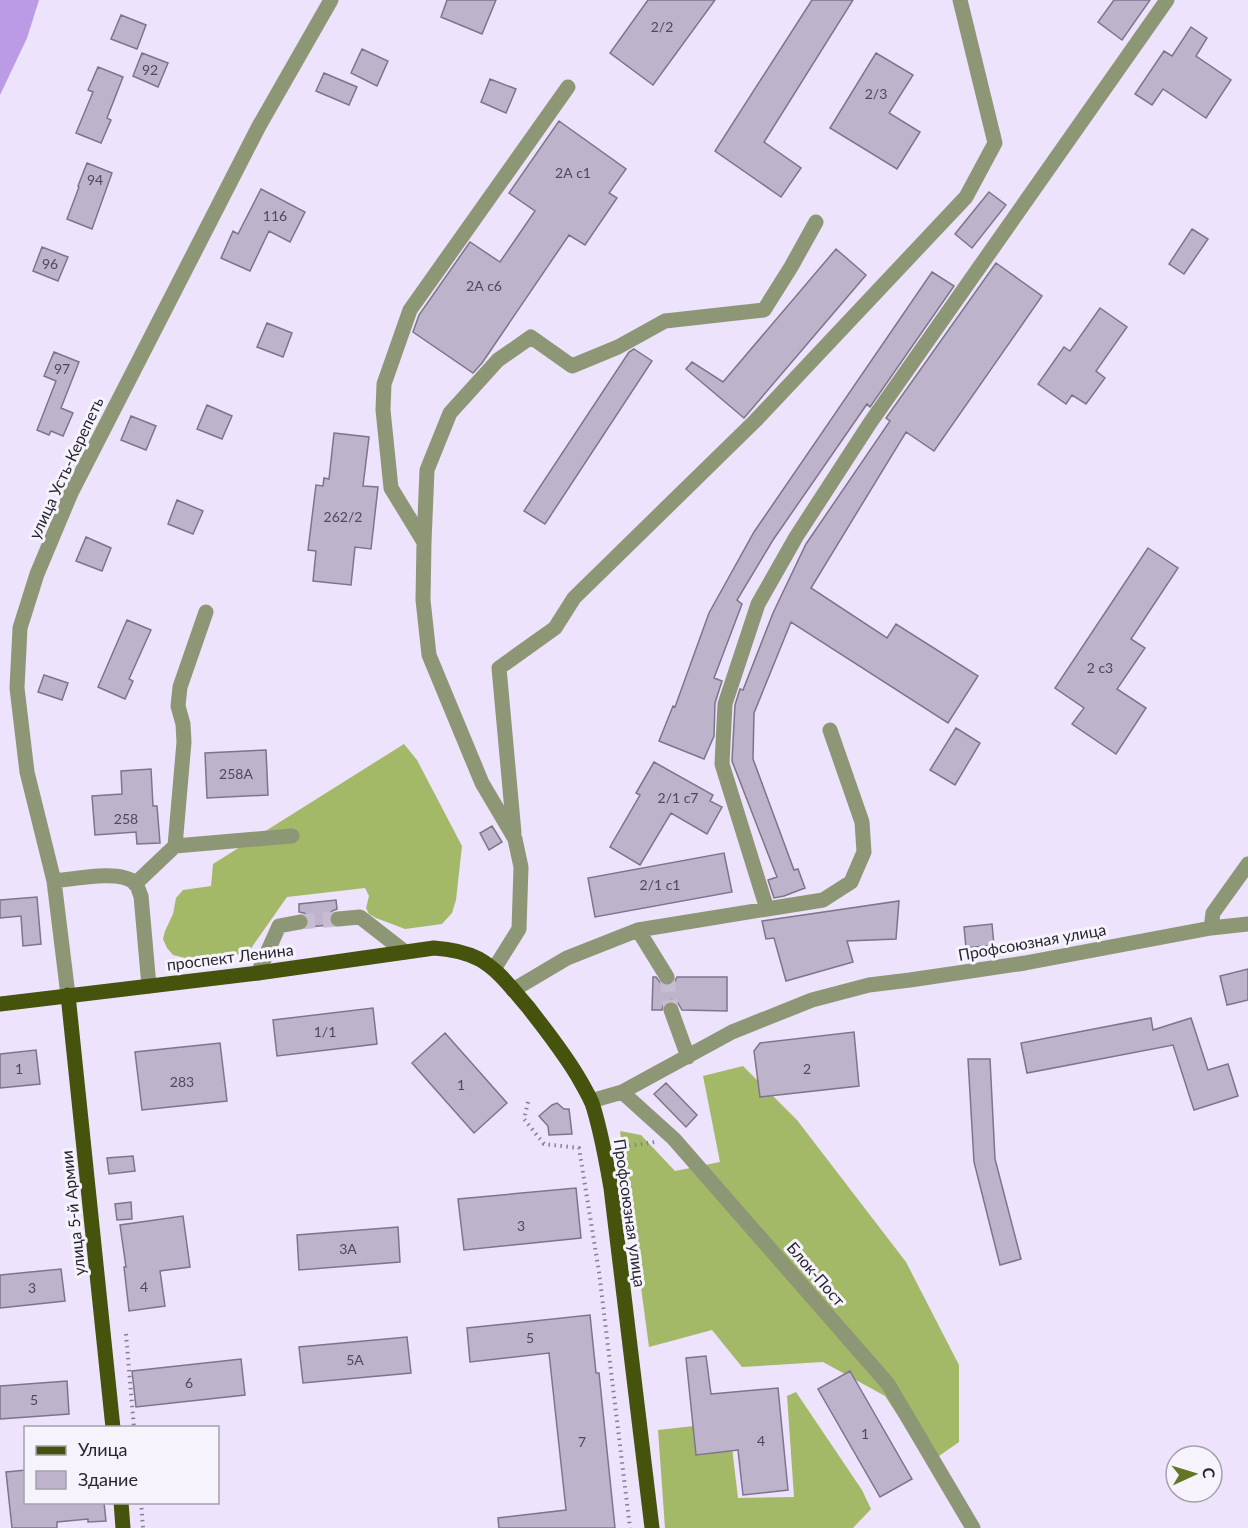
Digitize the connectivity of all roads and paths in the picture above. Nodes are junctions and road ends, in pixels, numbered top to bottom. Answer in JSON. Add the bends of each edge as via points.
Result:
{"nodes":[{"id":1,"x":331,"y":0,"type":"edge"},
{"id":2,"x":960,"y":0,"type":"edge"},
{"id":3,"x":1167,"y":0,"type":"edge"},
{"id":4,"x":568,"y":87,"type":"dead end"},
{"id":5,"x":816,"y":222,"type":"dead end"},
{"id":6,"x":424,"y":542,"type":"junction"},
{"id":7,"x":206,"y":612,"type":"dead end"},
{"id":8,"x":830,"y":730,"type":"dead end"},
{"id":9,"x":292,"y":836,"type":"dead end"},
{"id":10,"x":515,"y":839,"type":"junction"},
{"id":11,"x":175,"y":846,"type":"junction"},
{"id":12,"x":1248,"y":864,"type":"edge"},
{"id":13,"x":54,"y":881,"type":"junction"},
{"id":14,"x":135,"y":884,"type":"junction"},
{"id":15,"x":767,"y":909,"type":"junction"},
{"id":16,"x":338,"y":919,"type":"tunnel mouth"},
{"id":17,"x":300,"y":922,"type":"tunnel mouth"},
{"id":18,"x":1248,"y":924,"type":"edge"},
{"id":19,"x":1211,"y":928,"type":"junction"},
{"id":20,"x":638,"y":930,"type":"junction"},
{"id":21,"x":405,"y":952,"type":"junction"},
{"id":22,"x":465,"y":953,"type":"joint"},
{"id":23,"x":494,"y":969,"type":"junction"},
{"id":24,"x":258,"y":973,"type":"junction"},
{"id":25,"x":667,"y":977,"type":"tunnel mouth"},
{"id":26,"x":149,"y":986,"type":"junction"},
{"id":27,"x":513,"y":990,"type":"junction"},
{"id":28,"x":68,"y":995,"type":"junction"},
{"id":29,"x":0,"y":1004,"type":"edge"},
{"id":30,"x":671,"y":1010,"type":"tunnel mouth"},
{"id":31,"x":688,"y":1057,"type":"junction"},
{"id":32,"x":622,"y":1092,"type":"junction"},
{"id":33,"x":591,"y":1101,"type":"junction"},
{"id":34,"x":528,"y":1102,"type":"dead end"},
{"id":35,"x":674,"y":1139,"type":"junction"},
{"id":36,"x":623,"y":1147,"type":"dead end"},
{"id":37,"x":126,"y":1334,"type":"dead end"},
{"id":38,"x":113,"y":1426,"type":"edge"},
{"id":39,"x":134,"y":1426,"type":"edge"},
{"id":40,"x":120,"y":1504,"type":"edge"},
{"id":41,"x":141,"y":1504,"type":"edge"},
{"id":42,"x":123,"y":1528,"type":"edge"},
{"id":43,"x":143,"y":1528,"type":"edge"},
{"id":44,"x":630,"y":1528,"type":"edge"},
{"id":45,"x":652,"y":1528,"type":"edge"},
{"id":46,"x":973,"y":1528,"type":"edge"}],
"edges":[{"from":1,"to":13,"type":"street","name":"улица Усть-Керепеть","via":[[259,126],[71,493],[20,628],[17,688],[27,772]]},
{"from":2,"to":10,"type":"street","via":[[995,143],[986,161],[966,197],[756,420],[574,598],[555,628],[499,668]]},
{"from":3,"to":15,"type":"street","via":[[870,423],[758,604],[725,704],[722,764]]},
{"from":4,"to":6,"type":"street","via":[[410,310],[384,384],[391,488]]},
{"from":5,"to":6,"type":"street","via":[[764,310],[665,321],[572,366],[531,337],[498,360],[450,413],[427,470]]},
{"from":6,"to":10,"type":"street","via":[[423,600],[429,655],[482,783]]},
{"from":7,"to":11,"type":"street","via":[[180,687],[178,706],[184,742]]},
{"from":8,"to":15,"type":"street","via":[[862,822],[864,852],[851,882],[824,900]]},
{"from":9,"to":11,"type":"street"},
{"from":10,"to":23,"type":"street","via":[[521,867],[519,928]]},
{"from":11,"to":14,"type":"street"},
{"from":12,"to":19,"type":"street","via":[[1213,913]]},
{"from":13,"to":14,"type":"street","via":[[111,875]]},
{"from":13,"to":28,"type":"street","name":"улица Усть-Керепеть"},
{"from":14,"to":26,"type":"street","via":[[141,896]]},
{"from":15,"to":20,"type":"street"},
{"from":16,"to":21,"type":"street","via":[[360,917]]},
{"from":17,"to":24,"type":"street","via":[[279,926]]},
{"from":18,"to":19,"type":"street","name":"Профсоюзная улица"},
{"from":19,"to":31,"type":"street","name":"Профсоюзная улица","via":[[1025,963],[869,985],[812,1000],[732,1032]]},
{"from":20,"to":25,"type":"street"},
{"from":20,"to":27,"type":"street","via":[[567,958]]},
{"from":21,"to":22,"type":"main road","name":"проспект Ленина","via":[[434,948]]},
{"from":21,"to":24,"type":"main road","name":"проспект Ленина"},
{"from":22,"to":23,"type":"main road","name":"Профсоюзная улица"},
{"from":23,"to":27,"type":"main road","name":"Профсоюзная улица"},
{"from":24,"to":26,"type":"main road","name":"проспект Ленина"},
{"from":26,"to":28,"type":"main road","name":"проспект Ленина"},
{"from":27,"to":33,"type":"main road","name":"Профсоюзная улица","via":[[554,1040]]},
{"from":28,"to":29,"type":"main road","name":"проспект Ленина"},
{"from":28,"to":38,"type":"main road","name":"улица 5-й Армии"},
{"from":30,"to":31,"type":"street"},
{"from":31,"to":32,"type":"street","name":"Профсоюзная улица"},
{"from":32,"to":33,"type":"street"},
{"from":32,"to":35,"type":"street","name":"Блок-Пост"},
{"from":33,"to":45,"type":"main road","name":"Профсоюзная улица","via":[[611,1188]]},
{"from":34,"to":44,"type":"path","via":[[524,1119],[544,1144],[579,1148],[599,1272]]},
{"from":35,"to":36,"type":"path"},
{"from":35,"to":46,"type":"street","name":"Блок-Пост","via":[[888,1384]]},
{"from":37,"to":39,"type":"path"},
{"from":40,"to":42,"type":"main road"},
{"from":41,"to":43,"type":"path"}]}
